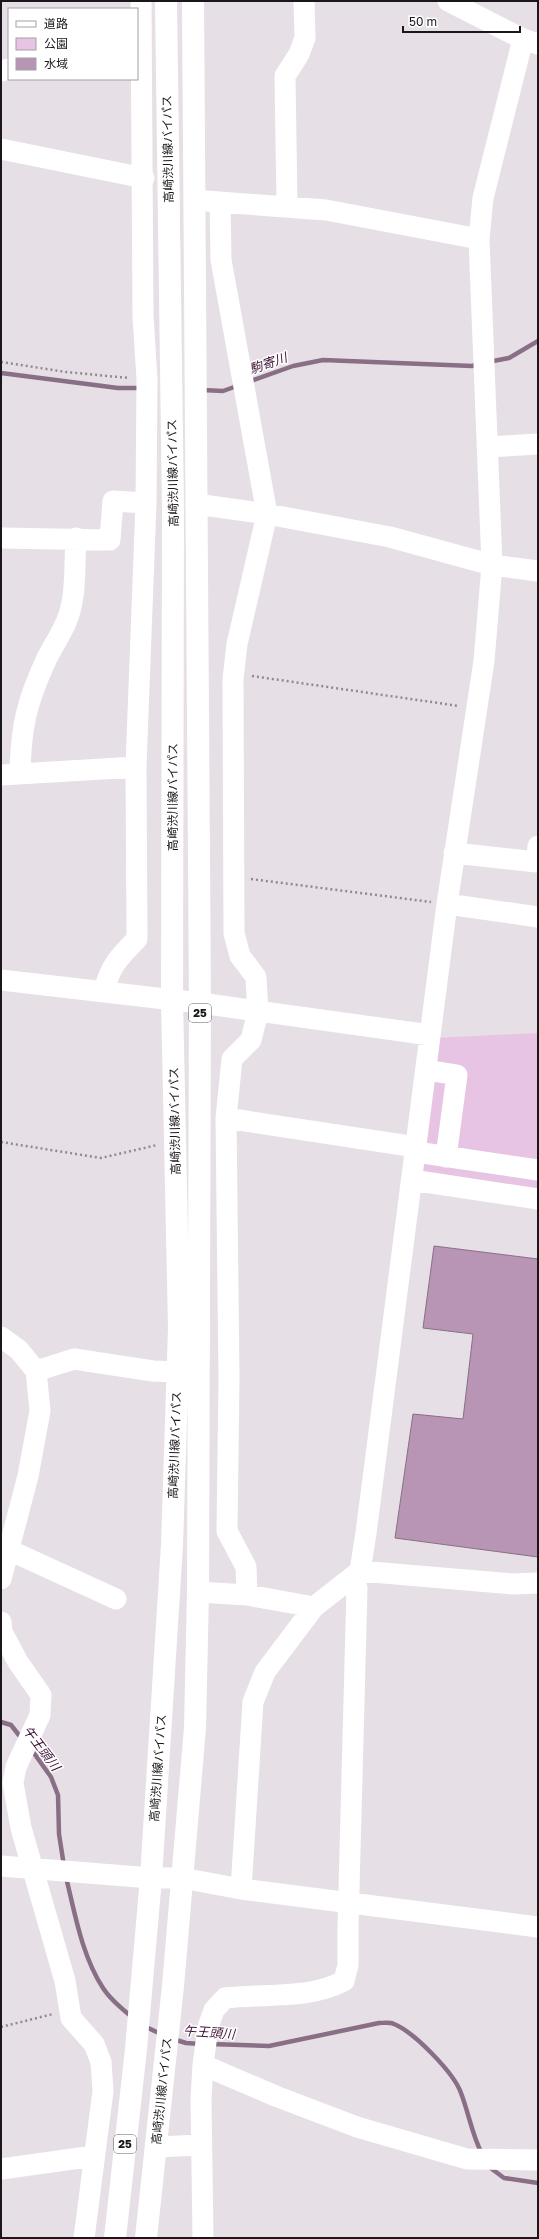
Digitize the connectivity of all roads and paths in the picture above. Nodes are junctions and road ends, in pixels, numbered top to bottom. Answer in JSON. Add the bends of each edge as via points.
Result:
{"nodes":[{"id":1,"x":141,"y":1,"type":"edge"},
{"id":2,"x":166,"y":1,"type":"edge"},
{"id":3,"x":193,"y":1,"type":"edge"},
{"id":4,"x":304,"y":1,"type":"edge"},
{"id":5,"x":448,"y":1,"type":"edge"},
{"id":6,"x":139,"y":33,"type":"edge"},
{"id":7,"x":530,"y":42,"type":"edge"},
{"id":8,"x":1,"y":149,"type":"edge"},
{"id":9,"x":144,"y":178,"type":"junction"},
{"id":10,"x":195,"y":199,"type":"junction"},
{"id":11,"x":220,"y":202,"type":"junction"},
{"id":12,"x":287,"y":206,"type":"junction"},
{"id":13,"x":479,"y":239,"type":"junction"},
{"id":14,"x":1,"y":362,"type":"edge"},
{"id":15,"x":147,"y":379,"type":"junction"},
{"id":16,"x":538,"y":444,"type":"edge"},
{"id":17,"x":487,"y":447,"type":"junction"},
{"id":18,"x":146,"y":503,"type":"junction"},
{"id":19,"x":196,"y":504,"type":"junction"},
{"id":20,"x":267,"y":514,"type":"junction"},
{"id":21,"x":1,"y":538,"type":"edge"},
{"id":22,"x":76,"y":538,"type":"junction"},
{"id":23,"x":492,"y":565,"type":"junction"},
{"id":24,"x":538,"y":571,"type":"edge"},
{"id":25,"x":233,"y":674,"type":"junction"},
{"id":26,"x":477,"y":709,"type":"junction"},
{"id":27,"x":136,"y":767,"type":"junction"},
{"id":28,"x":11,"y":774,"type":"edge"},
{"id":29,"x":538,"y":851,"type":"edge"},
{"id":30,"x":454,"y":853,"type":"junction"},
{"id":31,"x":234,"y":876,"type":"junction"},
{"id":32,"x":447,"y":904,"type":"junction"},
{"id":33,"x":538,"y":916,"type":"edge"},
{"id":34,"x":1,"y":980,"type":"edge"},
{"id":35,"x":104,"y":991,"type":"junction"},
{"id":36,"x":172,"y":1000,"type":"junction"},
{"id":37,"x":200,"y":1003,"type":"junction"},
{"id":38,"x":258,"y":1012,"type":"junction"},
{"id":39,"x":430,"y":1035,"type":"junction"},
{"id":40,"x":426,"y":1070,"type":"junction"},
{"id":41,"x":226,"y":1118,"type":"junction"},
{"id":42,"x":175,"y":1141,"type":"junction"},
{"id":43,"x":1,"y":1142,"type":"edge"},
{"id":44,"x":416,"y":1149,"type":"junction"},
{"id":45,"x":446,"y":1157,"type":"junction"},
{"id":46,"x":538,"y":1170,"type":"edge"},
{"id":47,"x":412,"y":1180,"type":"junction"},
{"id":48,"x":538,"y":1199,"type":"edge"},
{"id":49,"x":1,"y":1337,"type":"edge"},
{"id":50,"x":36,"y":1371,"type":"junction"},
{"id":51,"x":177,"y":1372,"type":"junction"},
{"id":52,"x":9,"y":1550,"type":"junction"},
{"id":53,"x":356,"y":1574,"type":"junction"},
{"id":54,"x":1,"y":1579,"type":"edge"},
{"id":55,"x":538,"y":1583,"type":"edge"},
{"id":56,"x":198,"y":1592,"type":"junction"},
{"id":57,"x":247,"y":1595,"type":"junction"},
{"id":58,"x":116,"y":1599,"type":"dead end"},
{"id":59,"x":314,"y":1607,"type":"junction"},
{"id":60,"x":1,"y":1628,"type":"edge"},
{"id":61,"x":1,"y":1866,"type":"edge"},
{"id":62,"x":33,"y":1869,"type":"junction"},
{"id":63,"x":151,"y":1878,"type":"junction"},
{"id":64,"x":182,"y":1878,"type":"junction"},
{"id":65,"x":241,"y":1889,"type":"junction"},
{"id":66,"x":349,"y":1902,"type":"junction"},
{"id":67,"x":538,"y":1927,"type":"edge"},
{"id":68,"x":69,"y":2010,"type":"junction"},
{"id":69,"x":1,"y":2027,"type":"edge"},
{"id":70,"x":204,"y":2062,"type":"junction"},
{"id":71,"x":201,"y":2145,"type":"junction"},
{"id":72,"x":156,"y":2146,"type":"junction"},
{"id":73,"x":94,"y":2156,"type":"junction"},
{"id":74,"x":538,"y":2160,"type":"edge"},
{"id":75,"x":1,"y":2169,"type":"edge"},
{"id":76,"x":84,"y":2238,"type":"edge"},
{"id":77,"x":115,"y":2238,"type":"edge"},
{"id":78,"x":146,"y":2238,"type":"edge"},
{"id":79,"x":203,"y":2238,"type":"edge"}],
"edges":[{"from":1,"to":6,"type":"street"},
{"from":2,"to":36,"type":"main road","name":"高崎渋川線バイパス","number":"25","via":[[173,512]]},
{"from":3,"to":10,"type":"main road","name":"高崎渋川線バイパス","number":"25"},
{"from":4,"to":12,"type":"street","via":[[305,38],[299,54],[285,76]]},
{"from":5,"to":7,"type":"street"},
{"from":6,"to":9,"type":"street"},
{"from":7,"to":13,"type":"street","via":[[483,198]]},
{"from":8,"to":9,"type":"street"},
{"from":9,"to":15,"type":"street","via":[[144,316]]},
{"from":10,"to":11,"type":"street"},
{"from":10,"to":19,"type":"main road","name":"高崎渋川線バイパス","number":"25"},
{"from":11,"to":12,"type":"street"},
{"from":11,"to":20,"type":"street","via":[[221,260]]},
{"from":12,"to":13,"type":"street","via":[[326,210]]},
{"from":13,"to":17,"type":"street"},
{"from":14,"to":15,"type":"path","via":[[66,372]]},
{"from":15,"to":18,"type":"street"},
{"from":16,"to":17,"type":"street"},
{"from":17,"to":23,"type":"street"},
{"from":18,"to":22,"type":"street","via":[[113,501],[110,540]]},
{"from":18,"to":27,"type":"street"},
{"from":19,"to":20,"type":"street"},
{"from":19,"to":37,"type":"main road","name":"高崎渋川線バイパス","number":"25"},
{"from":20,"to":23,"type":"street","via":[[390,537]]},
{"from":20,"to":25,"type":"street","via":[[237,644]]},
{"from":21,"to":22,"type":"street"},
{"from":22,"to":28,"type":"street","via":[[72,600],[67,621],[36,682],[25,712]]},
{"from":23,"to":24,"type":"street"},
{"from":23,"to":26,"type":"street"},
{"from":25,"to":26,"type":"path"},
{"from":25,"to":31,"type":"street"},
{"from":26,"to":30,"type":"street"},
{"from":27,"to":28,"type":"street"},
{"from":27,"to":35,"type":"street","via":[[137,939],[116,959],[108,974]]},
{"from":29,"to":30,"type":"street","via":[[537,862]]},
{"from":30,"to":32,"type":"street"},
{"from":31,"to":32,"type":"path"},
{"from":31,"to":38,"type":"street","via":[[234,933],[240,956],[256,977]]},
{"from":32,"to":33,"type":"street"},
{"from":32,"to":39,"type":"street"},
{"from":34,"to":35,"type":"street"},
{"from":35,"to":36,"type":"street"},
{"from":36,"to":37,"type":"street"},
{"from":36,"to":42,"type":"main road","name":"高崎渋川線バイパス","number":"25"},
{"from":37,"to":38,"type":"street"},
{"from":37,"to":56,"type":"main road","name":"高崎渋川線バイパス","number":"25"},
{"from":38,"to":39,"type":"street"},
{"from":38,"to":41,"type":"street","via":[[251,1040],[232,1059]]},
{"from":39,"to":40,"type":"street"},
{"from":40,"to":44,"type":"street"},
{"from":40,"to":45,"type":"street","via":[[457,1074]]},
{"from":41,"to":44,"type":"street"},
{"from":41,"to":57,"type":"street","via":[[229,1370],[227,1531],[246,1567]]},
{"from":42,"to":43,"type":"path","via":[[101,1158]]},
{"from":42,"to":51,"type":"main road","name":"高崎渋川線バイパス","number":"25","via":[[179,1328]]},
{"from":44,"to":45,"type":"street"},
{"from":44,"to":47,"type":"street"},
{"from":45,"to":46,"type":"street"},
{"from":47,"to":48,"type":"street"},
{"from":47,"to":53,"type":"street"},
{"from":49,"to":50,"type":"street","via":[[19,1350]]},
{"from":50,"to":51,"type":"street","via":[[74,1359],[153,1371]]},
{"from":50,"to":52,"type":"street","via":[[40,1411],[28,1476]]},
{"from":51,"to":63,"type":"main road","name":"高崎渋川線バイパス","number":"25","via":[[172,1545]]},
{"from":52,"to":54,"type":"street"},
{"from":52,"to":58,"type":"street"},
{"from":53,"to":55,"type":"street","via":[[512,1584]]},
{"from":53,"to":59,"type":"street"},
{"from":53,"to":66,"type":"street"},
{"from":56,"to":57,"type":"street"},
{"from":56,"to":64,"type":"main road","name":"高崎渋川線バイパス","number":"25","via":[[195,1728]]},
{"from":57,"to":59,"type":"street"},
{"from":59,"to":65,"type":"street","via":[[265,1672],[253,1702]]},
{"from":60,"to":62,"type":"street","via":[[18,1662],[41,1695],[40,1715],[16,1767],[13,1783],[21,1828]]},
{"from":61,"to":62,"type":"street"},
{"from":62,"to":63,"type":"street"},
{"from":62,"to":68,"type":"street","via":[[65,1981]]},
{"from":63,"to":64,"type":"street"},
{"from":63,"to":77,"type":"main road","name":"高崎渋川線バイパス","number":"25","via":[[136,2049]]},
{"from":64,"to":65,"type":"street"},
{"from":64,"to":72,"type":"main road","name":"高崎渋川線バイパス","number":"25"},
{"from":65,"to":66,"type":"street"},
{"from":66,"to":67,"type":"street"},
{"from":66,"to":70,"type":"street","via":[[348,1965],[344,1981],[329,1989],[308,1994],[225,1998],[214,2010],[208,2027]]},
{"from":68,"to":69,"type":"path"},
{"from":68,"to":73,"type":"street","via":[[70,2018],[94,2044],[101,2062],[103,2091]]},
{"from":70,"to":71,"type":"street"},
{"from":70,"to":74,"type":"street","via":[[278,2097],[358,2127],[467,2159]]},
{"from":71,"to":72,"type":"street"},
{"from":71,"to":79,"type":"street"},
{"from":72,"to":78,"type":"main road","name":"高崎渋川線バイパス","number":"25"},
{"from":73,"to":75,"type":"street"},
{"from":73,"to":76,"type":"street"}]}
